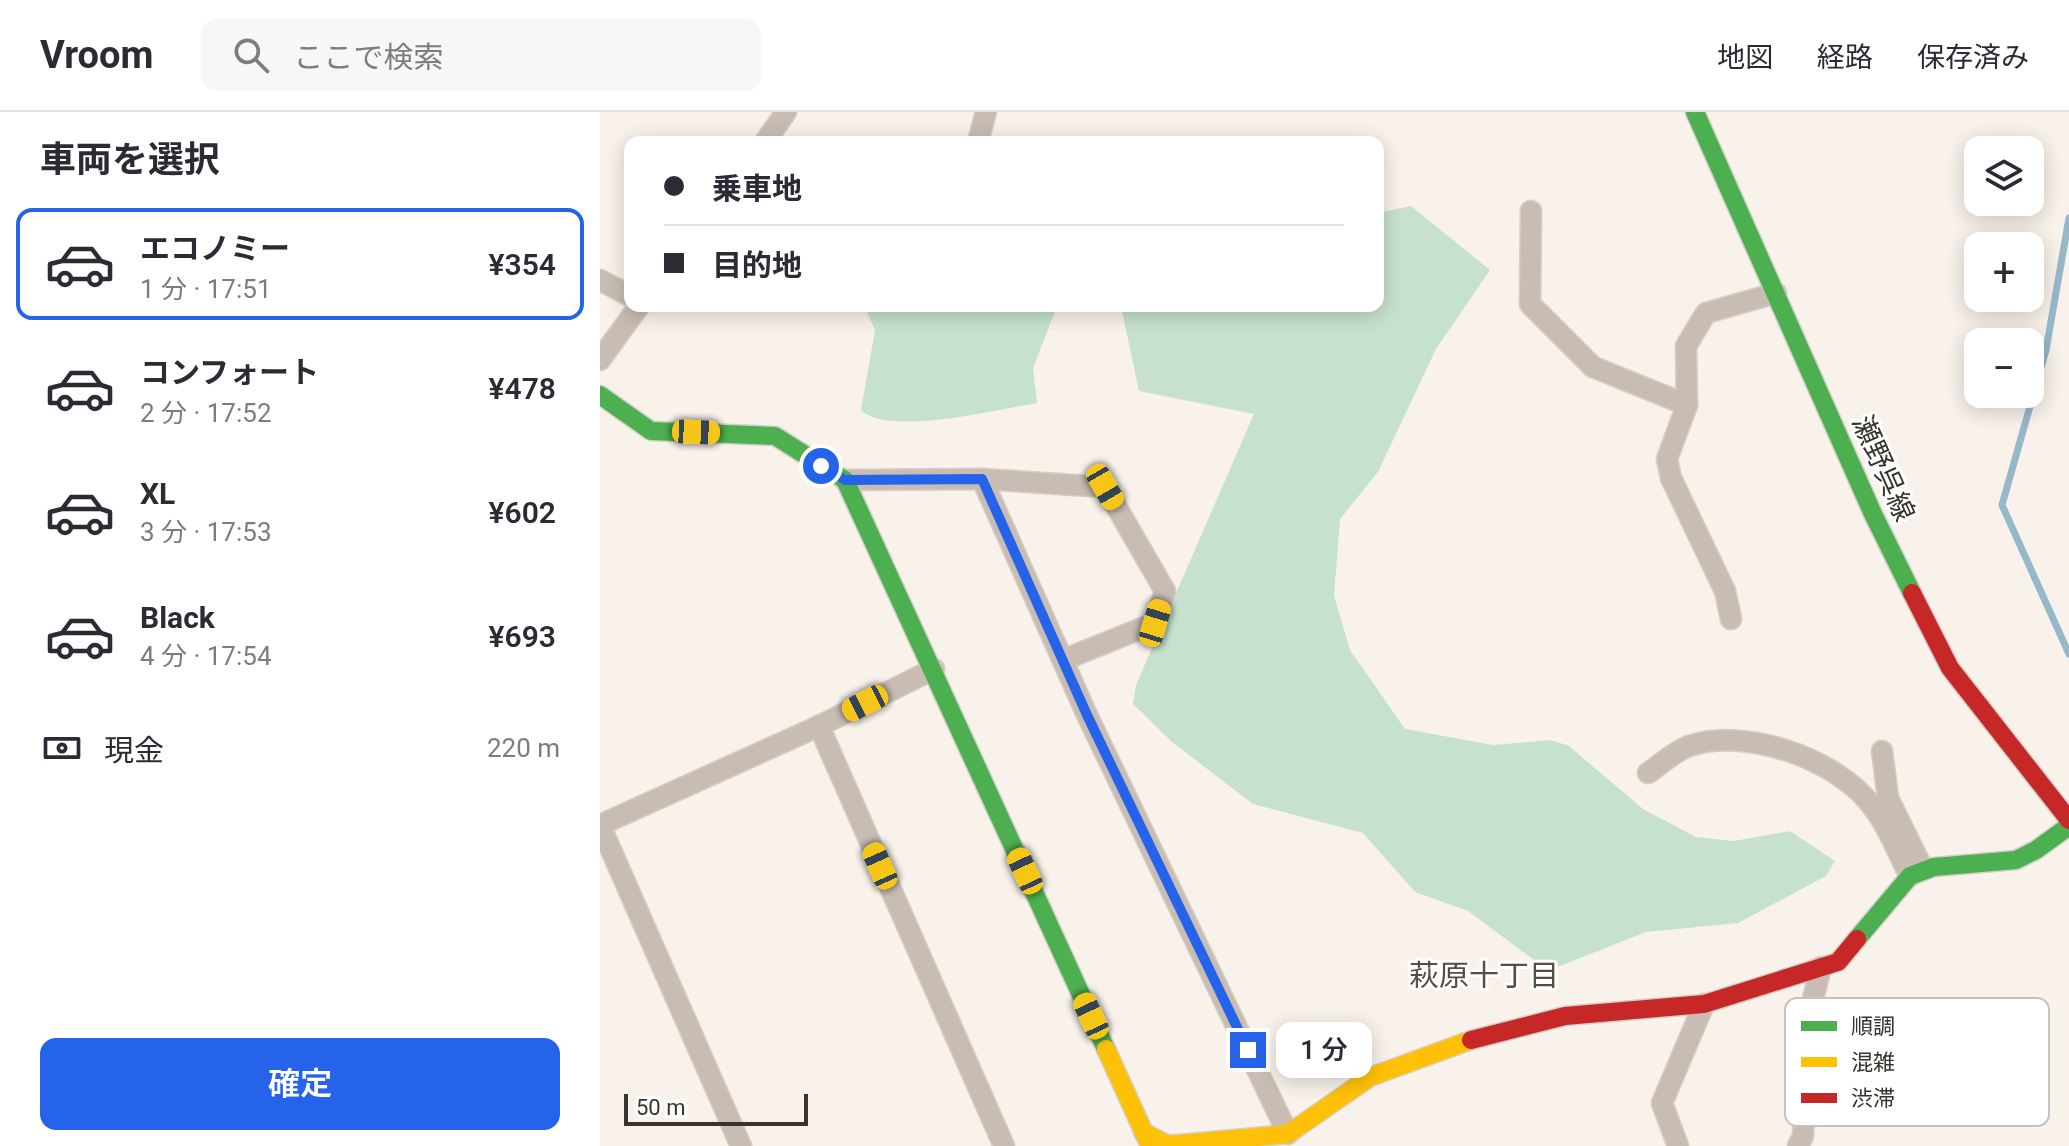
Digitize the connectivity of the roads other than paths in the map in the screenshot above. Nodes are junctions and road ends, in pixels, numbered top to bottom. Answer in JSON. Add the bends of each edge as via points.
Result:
{"nodes":[{"id":1,"x":786,"y":112,"type":"edge"},
{"id":2,"x":986,"y":112,"type":"edge"},
{"id":3,"x":1695,"y":112,"type":"edge"},
{"id":4,"x":769,"y":136,"type":"edge"},
{"id":5,"x":980,"y":136,"type":"edge"},
{"id":6,"x":1531,"y":211,"type":"dead end"},
{"id":7,"x":600,"y":280,"type":"edge"},
{"id":8,"x":624,"y":293,"type":"edge"},
{"id":9,"x":1776,"y":293,"type":"junction"},
{"id":10,"x":635,"y":312,"type":"edge"},
{"id":11,"x":600,"y":360,"type":"edge"},
{"id":12,"x":600,"y":395,"type":"edge"},
{"id":13,"x":1687,"y":405,"type":"junction"},
{"id":14,"x":982,"y":479,"type":"junction"},
{"id":15,"x":845,"y":480,"type":"junction"},
{"id":16,"x":1731,"y":619,"type":"dead end"},
{"id":17,"x":1063,"y":660,"type":"junction"},
{"id":18,"x":934,"y":669,"type":"junction"},
{"id":19,"x":819,"y":726,"type":"junction"},
{"id":20,"x":1882,"y":751,"type":"dead end"},
{"id":21,"x":1648,"y":773,"type":"dead end"},
{"id":22,"x":2069,"y":820,"type":"edge"},
{"id":23,"x":600,"y":825,"type":"edge"},
{"id":24,"x":2069,"y":826,"type":"edge"},
{"id":25,"x":1916,"y":871,"type":"junction"},
{"id":26,"x":1821,"y":967,"type":"junction"},
{"id":27,"x":1813,"y":998,"type":"edge"},
{"id":28,"x":1704,"y":1004,"type":"junction"},
{"id":29,"x":1803,"y":1126,"type":"edge"},
{"id":30,"x":1288,"y":1134,"type":"junction"},
{"id":31,"x":1146,"y":1139,"type":"edge"},
{"id":32,"x":741,"y":1146,"type":"edge"},
{"id":33,"x":1004,"y":1146,"type":"edge"},
{"id":34,"x":1678,"y":1146,"type":"edge"},
{"id":35,"x":1798,"y":1146,"type":"edge"}],
"edges":[{"from":1,"to":4,"type":"street"},
{"from":2,"to":5,"type":"street"},
{"from":3,"to":9,"type":"street","name":"瀬野呉線"},
{"from":6,"to":13,"type":"street","via":[[1530,304],[1593,367]]},
{"from":7,"to":8,"type":"street"},
{"from":9,"to":13,"type":"street","via":[[1706,313],[1686,346]]},
{"from":9,"to":22,"type":"street","name":"瀬野呉線","via":[[1873,514],[1950,668]]},
{"from":10,"to":11,"type":"street"},
{"from":12,"to":15,"type":"street","via":[[651,431],[775,436]]},
{"from":13,"to":16,"type":"street","via":[[1667,459],[1725,591]]},
{"from":14,"to":15,"type":"street"},
{"from":14,"to":17,"type":"street"},
{"from":14,"to":17,"type":"street","via":[[1105,487],[1165,591],[1155,623]]},
{"from":15,"to":18,"type":"street"},
{"from":17,"to":30,"type":"street"},
{"from":18,"to":19,"type":"street"},
{"from":18,"to":31,"type":"street"},
{"from":19,"to":23,"type":"street"},
{"from":19,"to":33,"type":"street"},
{"from":20,"to":25,"type":"street","via":[[1888,798]]},
{"from":21,"to":25,"type":"street","via":[[1686,746],[1714,740],[1750,739],[1793,754],[1834,773],[1870,803]]},
{"from":23,"to":32,"type":"street"},
{"from":24,"to":25,"type":"street","via":[[2020,859]]},
{"from":25,"to":26,"type":"street","via":[[1838,962]]},
{"from":26,"to":27,"type":"street"},
{"from":26,"to":28,"type":"street"},
{"from":28,"to":30,"type":"street","via":[[1565,1016],[1476,1038],[1370,1077]]},
{"from":28,"to":34,"type":"street","via":[[1662,1103]]},
{"from":29,"to":35,"type":"street"},
{"from":30,"to":31,"type":"street","via":[[1168,1145]]}]}
